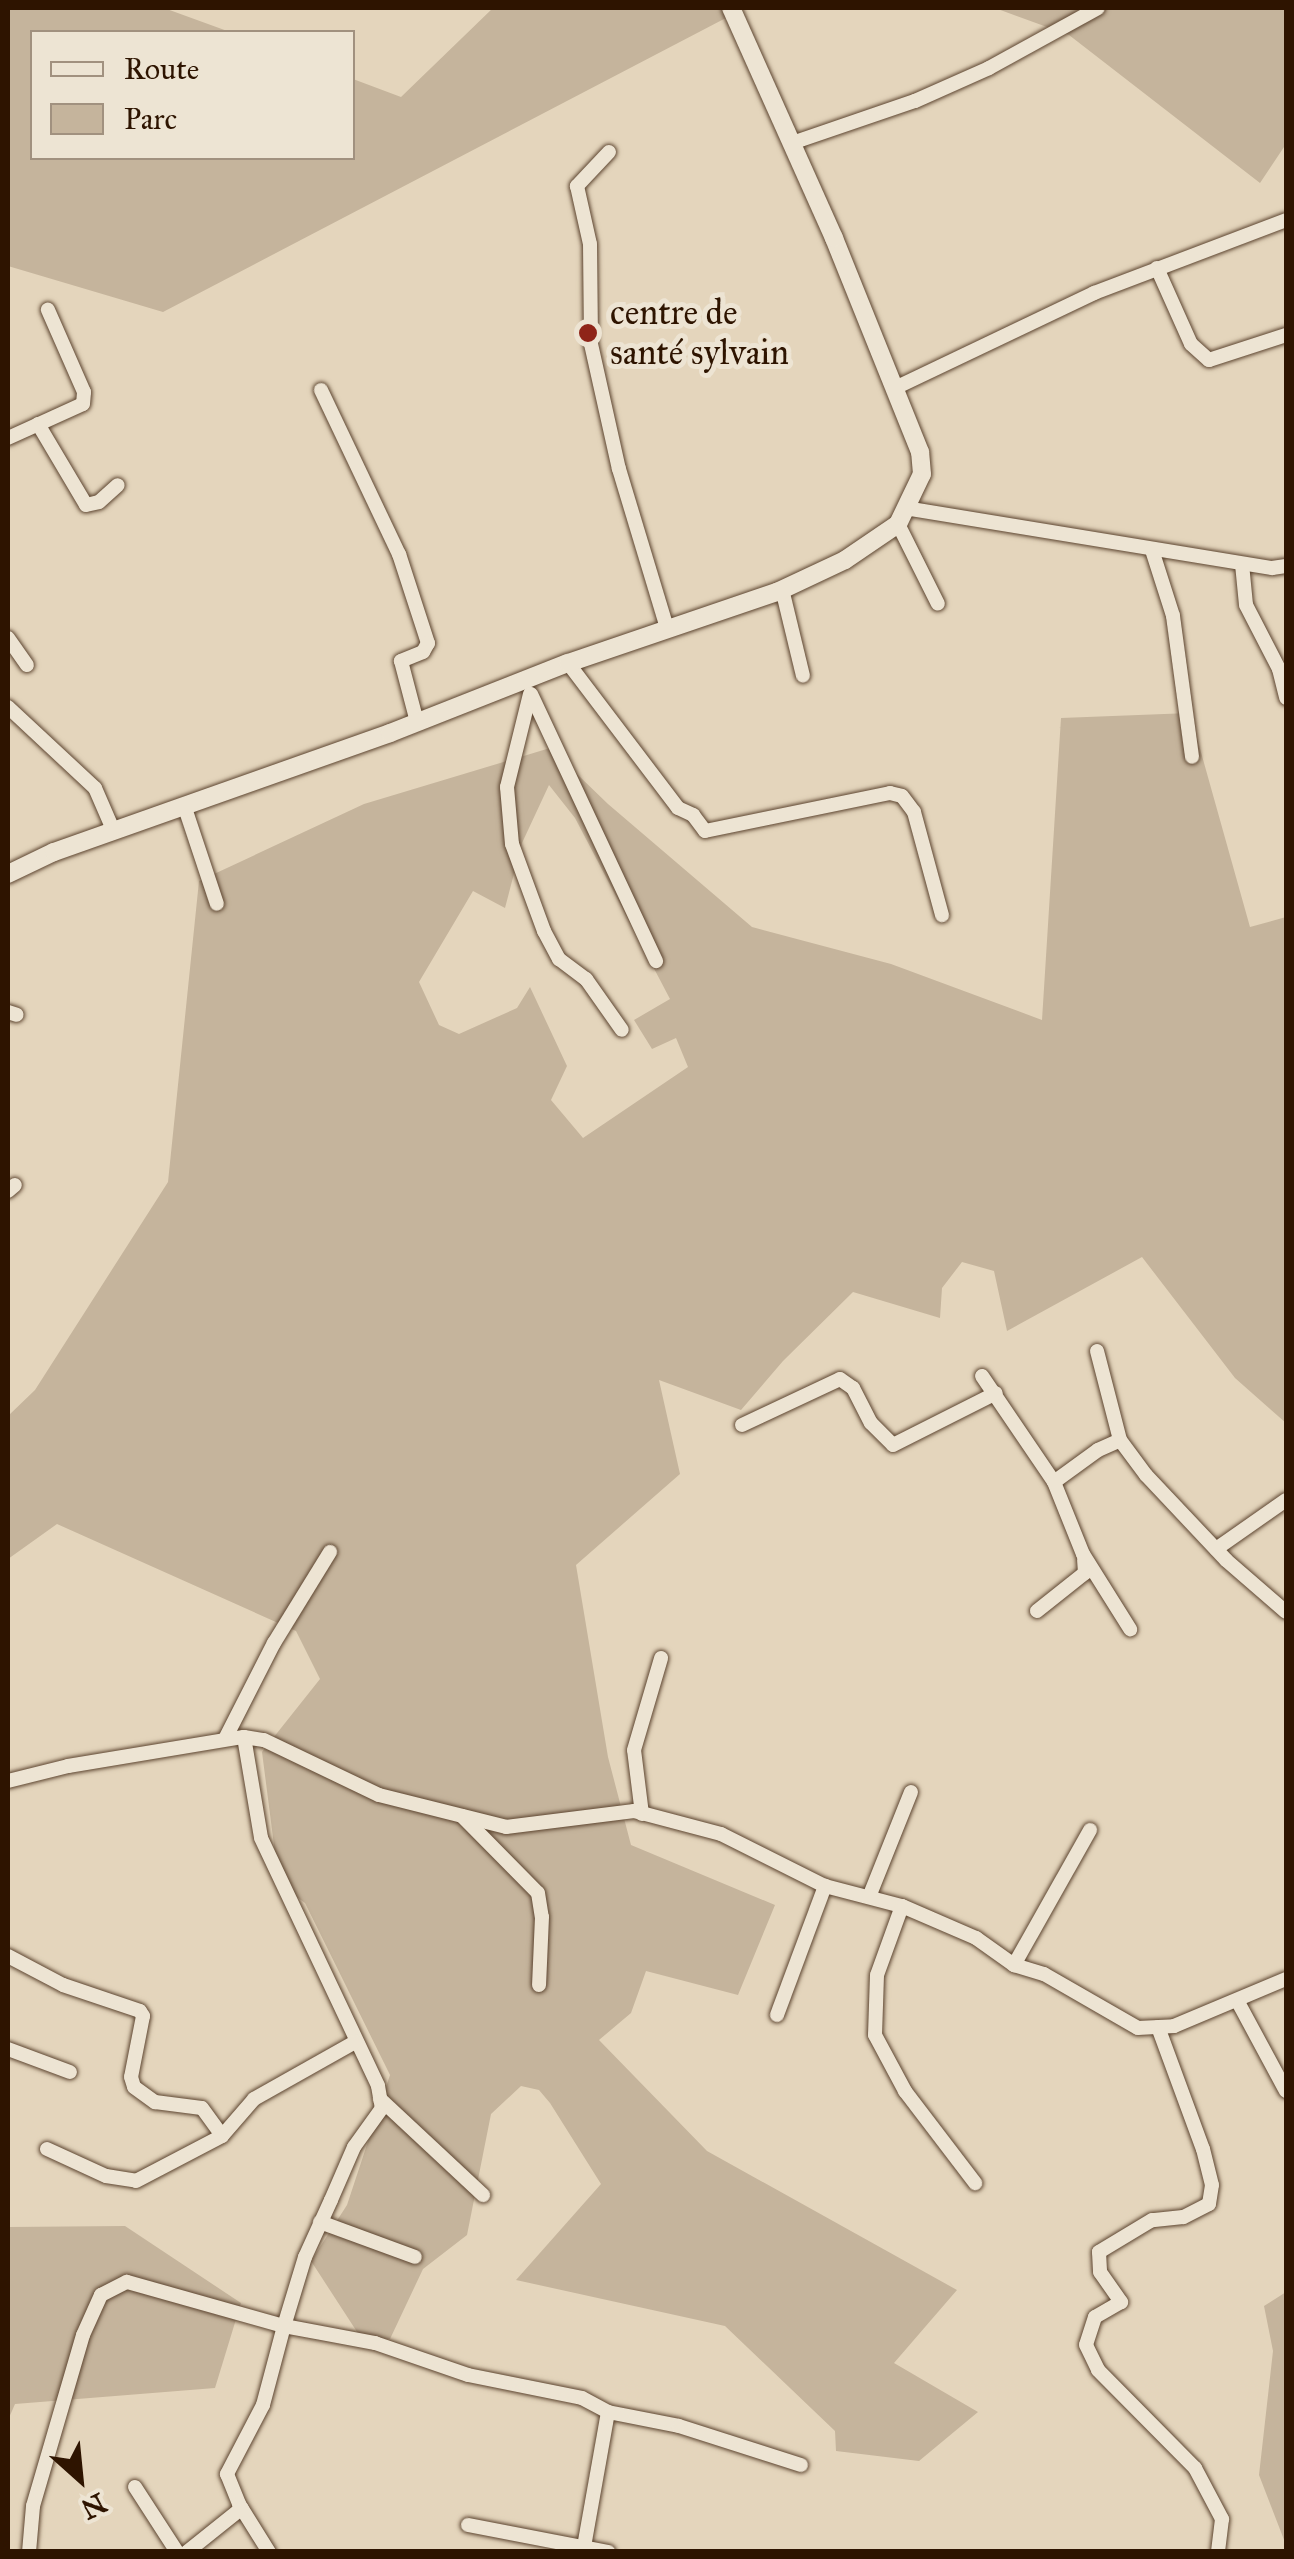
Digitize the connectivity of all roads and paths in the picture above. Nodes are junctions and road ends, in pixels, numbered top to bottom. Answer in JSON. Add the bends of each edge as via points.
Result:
{"nodes":[{"id":1,"x":731,"y":8,"type":"edge"},
{"id":2,"x":1098,"y":8,"type":"edge"},
{"id":3,"x":792,"y":143,"type":"junction"},
{"id":4,"x":609,"y":152,"type":"dead end"},
{"id":5,"x":1286,"y":220,"type":"edge"},
{"id":6,"x":1156,"y":268,"type":"junction"},
{"id":7,"x":48,"y":310,"type":"dead end"},
{"id":8,"x":1286,"y":334,"type":"edge"},
{"id":9,"x":895,"y":388,"type":"junction"},
{"id":10,"x":321,"y":390,"type":"dead end"},
{"id":11,"x":38,"y":424,"type":"junction"},
{"id":12,"x":8,"y":438,"type":"edge"},
{"id":13,"x":118,"y":485,"type":"dead end"},
{"id":14,"x":902,"y":516,"type":"junction"},
{"id":15,"x":1152,"y":550,"type":"junction"},
{"id":16,"x":1242,"y":564,"type":"junction"},
{"id":17,"x":1286,"y":566,"type":"edge"},
{"id":18,"x":782,"y":589,"type":"junction"},
{"id":19,"x":938,"y":604,"type":"dead end"},
{"id":20,"x":667,"y":628,"type":"junction"},
{"id":21,"x":8,"y":638,"type":"edge"},
{"id":22,"x":568,"y":663,"type":"junction"},
{"id":23,"x":27,"y":665,"type":"dead end"},
{"id":24,"x":803,"y":676,"type":"dead end"},
{"id":25,"x":527,"y":687,"type":"junction"},
{"id":26,"x":1286,"y":698,"type":"edge"},
{"id":27,"x":8,"y":707,"type":"edge"},
{"id":28,"x":417,"y":722,"type":"junction"},
{"id":29,"x":1192,"y":757,"type":"dead end"},
{"id":30,"x":184,"y":805,"type":"junction"},
{"id":31,"x":114,"y":832,"type":"junction"},
{"id":32,"x":8,"y":874,"type":"edge"},
{"id":33,"x":217,"y":904,"type":"dead end"},
{"id":34,"x":942,"y":914,"type":"dead end"},
{"id":35,"x":656,"y":961,"type":"dead end"},
{"id":36,"x":622,"y":1030,"type":"dead end"},
{"id":37,"x":1097,"y":1350,"type":"dead end"},
{"id":38,"x":982,"y":1376,"type":"dead end"},
{"id":39,"x":996,"y":1393,"type":"junction"},
{"id":40,"x":742,"y":1425,"type":"dead end"},
{"id":41,"x":1120,"y":1440,"type":"junction"},
{"id":42,"x":1054,"y":1482,"type":"junction"},
{"id":43,"x":1286,"y":1500,"type":"edge"},
{"id":44,"x":1216,"y":1549,"type":"junction"},
{"id":45,"x":330,"y":1552,"type":"dead end"},
{"id":46,"x":1083,"y":1554,"type":"junction"},
{"id":47,"x":1038,"y":1611,"type":"dead end"},
{"id":48,"x":1286,"y":1612,"type":"edge"},
{"id":49,"x":1130,"y":1629,"type":"dead end"},
{"id":50,"x":661,"y":1658,"type":"dead end"},
{"id":51,"x":244,"y":1736,"type":"junction"},
{"id":52,"x":225,"y":1739,"type":"junction"},
{"id":53,"x":8,"y":1781,"type":"edge"},
{"id":54,"x":911,"y":1792,"type":"dead end"},
{"id":55,"x":458,"y":1812,"type":"junction"},
{"id":56,"x":642,"y":1814,"type":"junction"},
{"id":57,"x":1090,"y":1830,"type":"dead end"},
{"id":58,"x":825,"y":1886,"type":"junction"},
{"id":59,"x":868,"y":1897,"type":"junction"},
{"id":60,"x":902,"y":1906,"type":"junction"},
{"id":61,"x":8,"y":1956,"type":"edge"},
{"id":62,"x":1014,"y":1965,"type":"junction"},
{"id":63,"x":1286,"y":1980,"type":"edge"},
{"id":64,"x":539,"y":1985,"type":"dead end"},
{"id":65,"x":1238,"y":2002,"type":"junction"},
{"id":66,"x":776,"y":2015,"type":"dead end"},
{"id":67,"x":1158,"y":2027,"type":"junction"},
{"id":68,"x":355,"y":2042,"type":"junction"},
{"id":69,"x":8,"y":2050,"type":"edge"},
{"id":70,"x":70,"y":2072,"type":"dead end"},
{"id":71,"x":1286,"y":2090,"type":"edge"},
{"id":72,"x":380,"y":2098,"type":"junction"},
{"id":73,"x":222,"y":2136,"type":"junction"},
{"id":74,"x":48,"y":2150,"type":"dead end"},
{"id":75,"x":975,"y":2183,"type":"dead end"},
{"id":76,"x":483,"y":2195,"type":"dead end"},
{"id":77,"x":320,"y":2222,"type":"junction"},
{"id":78,"x":416,"y":2256,"type":"dead end"},
{"id":79,"x":284,"y":2326,"type":"junction"},
{"id":80,"x":608,"y":2412,"type":"junction"},
{"id":81,"x":800,"y":2465,"type":"dead end"},
{"id":82,"x":135,"y":2487,"type":"dead end"},
{"id":83,"x":242,"y":2508,"type":"junction"},
{"id":84,"x":468,"y":2526,"type":"dead end"},
{"id":85,"x":584,"y":2548,"type":"edge"},
{"id":86,"x":29,"y":2552,"type":"edge"},
{"id":87,"x":177,"y":2552,"type":"edge"},
{"id":88,"x":187,"y":2552,"type":"edge"},
{"id":89,"x":269,"y":2552,"type":"edge"},
{"id":90,"x":608,"y":2552,"type":"edge"},
{"id":91,"x":1218,"y":2552,"type":"edge"}],
"edges":[{"from":1,"to":3,"type":"street"},
{"from":2,"to":3,"type":"street","via":[[915,101]]},
{"from":3,"to":9,"type":"street"},
{"from":4,"to":20,"type":"street","via":[[577,186],[592,258],[591,344],[619,469]]},
{"from":5,"to":6,"type":"street"},
{"from":6,"to":8,"type":"street","via":[[1191,344],[1209,360]]},
{"from":6,"to":9,"type":"street"},
{"from":7,"to":11,"type":"street","via":[[84,392],[83,404]]},
{"from":9,"to":14,"type":"street","via":[[922,474]]},
{"from":10,"to":28,"type":"street","via":[[399,554],[428,644],[401,661]]},
{"from":11,"to":12,"type":"street"},
{"from":11,"to":13,"type":"street","via":[[86,505]]},
{"from":14,"to":15,"type":"street"},
{"from":14,"to":18,"type":"street","via":[[846,560]]},
{"from":14,"to":19,"type":"street"},
{"from":15,"to":16,"type":"street"},
{"from":15,"to":29,"type":"street","via":[[1173,616]]},
{"from":16,"to":17,"type":"street"},
{"from":16,"to":26,"type":"street","via":[[1246,606]]},
{"from":18,"to":20,"type":"street"},
{"from":18,"to":24,"type":"street"},
{"from":20,"to":22,"type":"street"},
{"from":21,"to":23,"type":"street"},
{"from":22,"to":25,"type":"street"},
{"from":22,"to":34,"type":"street","via":[[678,808],[705,831],[902,796],[914,812]]},
{"from":25,"to":28,"type":"street"},
{"from":25,"to":35,"type":"street"},
{"from":25,"to":36,"type":"street","via":[[507,787],[512,844],[559,958],[586,979]]},
{"from":27,"to":31,"type":"street","via":[[94,788]]},
{"from":28,"to":30,"type":"street"},
{"from":30,"to":31,"type":"street"},
{"from":30,"to":33,"type":"street"},
{"from":31,"to":32,"type":"street"},
{"from":37,"to":41,"type":"street"},
{"from":38,"to":39,"type":"street"},
{"from":39,"to":40,"type":"street","via":[[893,1444],[840,1379]]},
{"from":39,"to":42,"type":"street"},
{"from":41,"to":42,"type":"street"},
{"from":41,"to":44,"type":"street"},
{"from":42,"to":46,"type":"street"},
{"from":43,"to":44,"type":"street"},
{"from":44,"to":48,"type":"street"},
{"from":45,"to":52,"type":"street"},
{"from":46,"to":47,"type":"street","via":[[1085,1573]]},
{"from":46,"to":49,"type":"street"},
{"from":50,"to":56,"type":"street","via":[[634,1750]]},
{"from":51,"to":52,"type":"street"},
{"from":51,"to":55,"type":"street","via":[[379,1794]]},
{"from":51,"to":68,"type":"street","via":[[262,1838]]},
{"from":52,"to":53,"type":"street"},
{"from":54,"to":59,"type":"street"},
{"from":55,"to":56,"type":"street","via":[[506,1827]]},
{"from":55,"to":64,"type":"street","via":[[538,1893]]},
{"from":56,"to":58,"type":"street","via":[[722,1834]]},
{"from":57,"to":62,"type":"street"},
{"from":58,"to":59,"type":"street"},
{"from":58,"to":66,"type":"street"},
{"from":59,"to":60,"type":"street"},
{"from":60,"to":62,"type":"street","via":[[976,1938]]},
{"from":60,"to":75,"type":"street","via":[[877,1976],[875,2034],[905,2091]]},
{"from":61,"to":73,"type":"street","via":[[140,2011],[134,2087],[155,2102],[202,2108]]},
{"from":62,"to":67,"type":"street","via":[[1044,1974],[1138,2028]]},
{"from":63,"to":65,"type":"street"},
{"from":65,"to":67,"type":"street"},
{"from":65,"to":71,"type":"street"},
{"from":67,"to":91,"type":"street","via":[[1203,2148],[1212,2185],[1209,2204],[1183,2217],[1152,2220],[1099,2252],[1100,2272],[1121,2302],[1094,2317],[1086,2345],[1098,2370],[1195,2468],[1222,2519]]},
{"from":68,"to":72,"type":"street"},
{"from":68,"to":73,"type":"street","via":[[254,2100]]},
{"from":69,"to":70,"type":"street"},
{"from":72,"to":76,"type":"street"},
{"from":72,"to":77,"type":"street","via":[[382,2108],[354,2147]]},
{"from":73,"to":74,"type":"street","via":[[136,2181],[106,2176]]},
{"from":77,"to":78,"type":"street"},
{"from":77,"to":79,"type":"street"},
{"from":79,"to":80,"type":"street","via":[[376,2343],[468,2375],[582,2398]]},
{"from":79,"to":83,"type":"street","via":[[263,2405],[227,2474]]},
{"from":79,"to":86,"type":"street","via":[[127,2282],[101,2296],[83,2335],[33,2506]]},
{"from":80,"to":81,"type":"street","via":[[679,2426]]},
{"from":80,"to":85,"type":"street"},
{"from":82,"to":87,"type":"street"},
{"from":83,"to":88,"type":"street"},
{"from":83,"to":89,"type":"street"},
{"from":84,"to":85,"type":"street"},
{"from":85,"to":90,"type":"street"}]}
